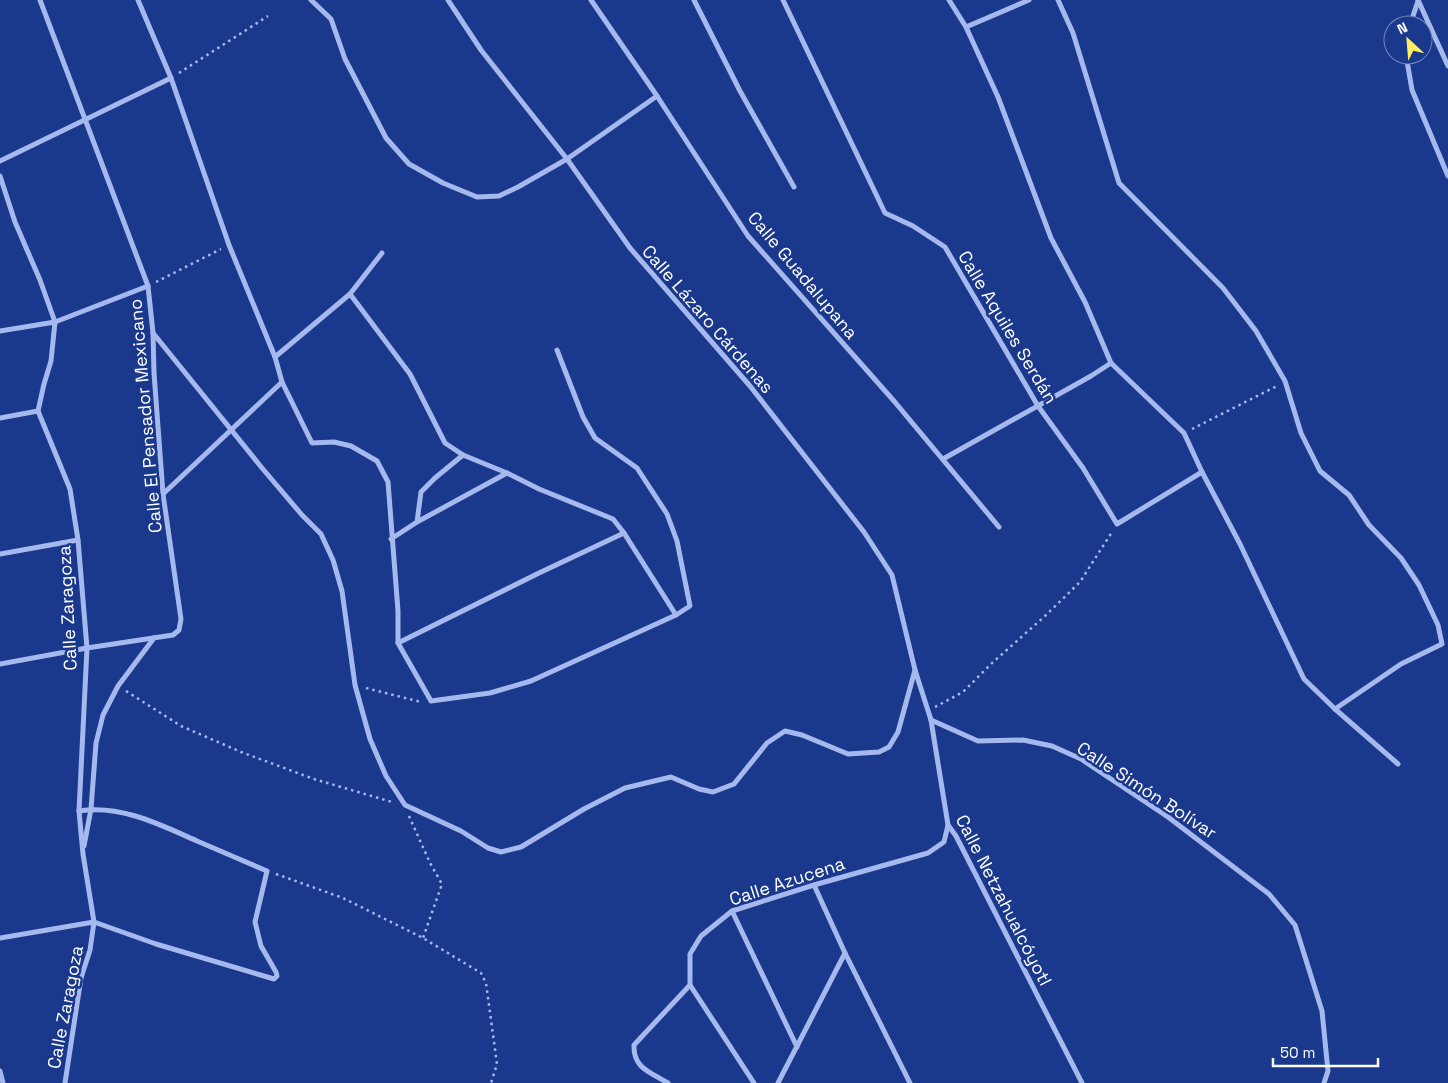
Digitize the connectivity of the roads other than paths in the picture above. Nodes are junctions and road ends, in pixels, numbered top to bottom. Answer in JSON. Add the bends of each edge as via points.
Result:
{"nodes":[{"id":1,"x":40,"y":0,"type":"edge"},
{"id":2,"x":138,"y":0,"type":"edge"},
{"id":3,"x":312,"y":0,"type":"edge"},
{"id":4,"x":448,"y":0,"type":"edge"},
{"id":5,"x":591,"y":0,"type":"edge"},
{"id":6,"x":694,"y":0,"type":"edge"},
{"id":7,"x":784,"y":0,"type":"edge"},
{"id":8,"x":949,"y":0,"type":"edge"},
{"id":9,"x":1029,"y":0,"type":"edge"},
{"id":10,"x":1058,"y":0,"type":"edge"},
{"id":11,"x":1418,"y":0,"type":"edge"},
{"id":12,"x":1413,"y":15,"type":"edge"},
{"id":13,"x":966,"y":27,"type":"junction"},
{"id":14,"x":1408,"y":65,"type":"edge"},
{"id":15,"x":1448,"y":66,"type":"edge"},
{"id":16,"x":170,"y":78,"type":"junction"},
{"id":17,"x":657,"y":96,"type":"junction"},
{"id":18,"x":86,"y":121,"type":"junction"},
{"id":19,"x":567,"y":159,"type":"junction"},
{"id":20,"x":0,"y":161,"type":"edge"},
{"id":21,"x":0,"y":176,"type":"edge"},
{"id":22,"x":1448,"y":176,"type":"edge"},
{"id":23,"x":794,"y":187,"type":"dead end"},
{"id":24,"x":382,"y":253,"type":"dead end"},
{"id":25,"x":148,"y":286,"type":"junction"},
{"id":26,"x":350,"y":294,"type":"junction"},
{"id":27,"x":55,"y":322,"type":"junction"},
{"id":28,"x":0,"y":331,"type":"edge"},
{"id":29,"x":153,"y":333,"type":"junction"},
{"id":30,"x":557,"y":350,"type":"dead end"},
{"id":31,"x":276,"y":357,"type":"junction"},
{"id":32,"x":1111,"y":363,"type":"junction"},
{"id":33,"x":282,"y":382,"type":"junction"},
{"id":34,"x":1038,"y":406,"type":"junction"},
{"id":35,"x":38,"y":411,"type":"junction"},
{"id":36,"x":0,"y":418,"type":"edge"},
{"id":37,"x":231,"y":428,"type":"junction"},
{"id":38,"x":463,"y":455,"type":"junction"},
{"id":39,"x":942,"y":459,"type":"junction"},
{"id":40,"x":1202,"y":472,"type":"junction"},
{"id":41,"x":508,"y":473,"type":"junction"},
{"id":42,"x":163,"y":494,"type":"junction"},
{"id":43,"x":417,"y":522,"type":"junction"},
{"id":44,"x":1000,"y":527,"type":"dead end"},
{"id":45,"x":624,"y":533,"type":"junction"},
{"id":46,"x":391,"y":539,"type":"junction"},
{"id":47,"x":78,"y":540,"type":"junction"},
{"id":48,"x":0,"y":554,"type":"edge"},
{"id":49,"x":676,"y":615,"type":"junction"},
{"id":50,"x":154,"y":638,"type":"junction"},
{"id":51,"x":398,"y":643,"type":"junction"},
{"id":52,"x":86,"y":648,"type":"junction"},
{"id":53,"x":0,"y":664,"type":"edge"},
{"id":54,"x":915,"y":670,"type":"junction"},
{"id":55,"x":1335,"y":709,"type":"junction"},
{"id":56,"x":928,"y":711,"type":"joint"},
{"id":57,"x":931,"y":720,"type":"junction"},
{"id":58,"x":1398,"y":764,"type":"dead end"},
{"id":59,"x":91,"y":809,"type":"junction"},
{"id":60,"x":80,"y":811,"type":"junction"},
{"id":61,"x":948,"y":825,"type":"junction"},
{"id":62,"x":83,"y":854,"type":"junction"},
{"id":63,"x":814,"y":885,"type":"junction"},
{"id":64,"x":732,"y":911,"type":"junction"},
{"id":65,"x":94,"y":922,"type":"junction"},
{"id":66,"x":0,"y":938,"type":"edge"},
{"id":67,"x":845,"y":953,"type":"junction"},
{"id":68,"x":690,"y":985,"type":"junction"},
{"id":69,"x":797,"y":1047,"type":"junction"},
{"id":70,"x":0,"y":1071,"type":"edge"},
{"id":71,"x":3,"y":1083,"type":"edge"},
{"id":72,"x":65,"y":1083,"type":"edge"},
{"id":73,"x":668,"y":1083,"type":"edge"},
{"id":74,"x":754,"y":1083,"type":"edge"},
{"id":75,"x":778,"y":1083,"type":"edge"},
{"id":76,"x":910,"y":1083,"type":"edge"},
{"id":77,"x":1082,"y":1083,"type":"edge"},
{"id":78,"x":1324,"y":1083,"type":"edge"}],
"edges":[{"from":1,"to":18,"type":"street","name":"Calle El Pensador Mexicano"},
{"from":2,"to":16,"type":"street"},
{"from":3,"to":19,"type":"street","via":[[331,19],[345,59],[386,138],[409,164],[477,197],[499,196]]},
{"from":4,"to":19,"type":"street","name":"Calle Lázaro Cárdenas","via":[[481,50]]},
{"from":5,"to":17,"type":"street","name":"Calle Guadalupana"},
{"from":6,"to":23,"type":"street"},
{"from":7,"to":34,"type":"street","name":"Calle Aquiles Serdán","via":[[885,213],[945,247]]},
{"from":8,"to":13,"type":"street"},
{"from":9,"to":13,"type":"street"},
{"from":10,"to":55,"type":"street","via":[[1073,33],[1119,183],[1223,288],[1256,331],[1286,381],[1301,433],[1320,471],[1349,495],[1369,525],[1401,558],[1419,585],[1438,625],[1442,644],[1401,664]]},
{"from":11,"to":12,"type":"street"},
{"from":11,"to":15,"type":"street"},
{"from":13,"to":32,"type":"street","via":[[998,97],[1051,238],[1085,302]]},
{"from":14,"to":22,"type":"street","via":[[1412,90]]},
{"from":16,"to":18,"type":"street"},
{"from":16,"to":31,"type":"street","via":[[229,245]]},
{"from":17,"to":19,"type":"street"},
{"from":17,"to":39,"type":"street","name":"Calle Guadalupana","via":[[748,236]]},
{"from":18,"to":20,"type":"street"},
{"from":18,"to":25,"type":"street","name":"Calle El Pensador Mexicano"},
{"from":19,"to":54,"type":"street","name":"Calle Lázaro Cárdenas","via":[[630,248],[750,386],[864,532],[892,575]]},
{"from":21,"to":27,"type":"street"},
{"from":24,"to":26,"type":"street"},
{"from":25,"to":27,"type":"street"},
{"from":25,"to":29,"type":"street","name":"Calle El Pensador Mexicano"},
{"from":26,"to":31,"type":"street"},
{"from":26,"to":38,"type":"street","via":[[410,374],[445,443]]},
{"from":27,"to":28,"type":"street"},
{"from":27,"to":35,"type":"street","via":[[52,361]]},
{"from":29,"to":37,"type":"street"},
{"from":29,"to":42,"type":"street","name":"Calle El Pensador Mexicano"},
{"from":30,"to":49,"type":"street","via":[[583,417],[595,438],[637,468],[666,514],[677,541],[690,606]]},
{"from":31,"to":33,"type":"street"},
{"from":32,"to":34,"type":"street"},
{"from":32,"to":40,"type":"street","via":[[1184,433]]},
{"from":33,"to":37,"type":"street"},
{"from":33,"to":46,"type":"street","via":[[312,442],[351,446],[377,461],[388,482]]},
{"from":34,"to":39,"type":"street"},
{"from":34,"to":40,"type":"street","name":"Calle Aquiles Serdán","via":[[1083,468],[1117,524]]},
{"from":35,"to":36,"type":"street"},
{"from":35,"to":47,"type":"street","name":"Calle Zaragoza","via":[[70,489]]},
{"from":37,"to":42,"type":"street"},
{"from":37,"to":54,"type":"street","via":[[321,534],[333,560],[342,591],[355,685],[370,739],[386,776],[405,806],[461,830],[488,848],[501,852],[521,847],[625,788],[671,777],[699,790],[713,792],[734,784],[767,743],[785,731],[848,754],[879,752],[889,747],[898,732]]},
{"from":38,"to":41,"type":"street"},
{"from":38,"to":43,"type":"street","via":[[421,492]]},
{"from":39,"to":44,"type":"street","name":"Calle Guadalupana"},
{"from":40,"to":55,"type":"street","via":[[1304,679]]},
{"from":41,"to":43,"type":"street"},
{"from":41,"to":45,"type":"street","via":[[613,519]]},
{"from":42,"to":50,"type":"street","name":"Calle El Pensador Mexicano","via":[[181,619],[179,630],[174,635]]},
{"from":43,"to":46,"type":"street"},
{"from":45,"to":49,"type":"street"},
{"from":45,"to":51,"type":"street"},
{"from":46,"to":51,"type":"street"},
{"from":47,"to":48,"type":"street"},
{"from":47,"to":52,"type":"street","name":"Calle Zaragoza"},
{"from":49,"to":51,"type":"street","via":[[531,681],[490,693],[431,701]]},
{"from":50,"to":52,"type":"street"},
{"from":50,"to":59,"type":"street","via":[[118,686],[103,716],[96,743]]},
{"from":52,"to":53,"type":"street"},
{"from":52,"to":60,"type":"street","name":"Calle Zaragoza"},
{"from":54,"to":56,"type":"street","name":"Calle Lázaro Cárdenas"},
{"from":55,"to":58,"type":"street"},
{"from":56,"to":57,"type":"street","name":"Calle Netzahualcóyotl"},
{"from":57,"to":61,"type":"street","name":"Calle Netzahualcóyotl"},
{"from":57,"to":78,"type":"street","name":"Calle Simón Bolívar","via":[[978,741],[1023,740],[1052,746],[1081,759],[1168,817],[1269,894],[1295,925],[1322,1010],[1328,1071]]},
{"from":59,"to":60,"type":"street"},
{"from":59,"to":62,"type":"street"},
{"from":59,"to":65,"type":"street","via":[[148,820],[267,871],[255,922],[261,946],[277,976],[274,979]]},
{"from":60,"to":62,"type":"street","name":"Calle Zaragoza"},
{"from":61,"to":63,"type":"street","name":"Calle Azucena","via":[[944,842],[928,853]]},
{"from":61,"to":77,"type":"street","name":"Calle Netzahualcóyotl"},
{"from":62,"to":65,"type":"street","name":"Calle Zaragoza"},
{"from":63,"to":64,"type":"street","name":"Calle Azucena"},
{"from":63,"to":67,"type":"street"},
{"from":64,"to":68,"type":"street","name":"Calle Azucena","via":[[701,936],[690,954]]},
{"from":64,"to":69,"type":"street"},
{"from":65,"to":66,"type":"street"},
{"from":65,"to":72,"type":"street","name":"Calle Zaragoza","via":[[81,978]]},
{"from":67,"to":69,"type":"street"},
{"from":67,"to":76,"type":"street"},
{"from":68,"to":73,"type":"street","via":[[634,1044],[634,1055],[640,1066]]},
{"from":68,"to":74,"type":"street"},
{"from":69,"to":75,"type":"street"},
{"from":70,"to":71,"type":"street"}]}
